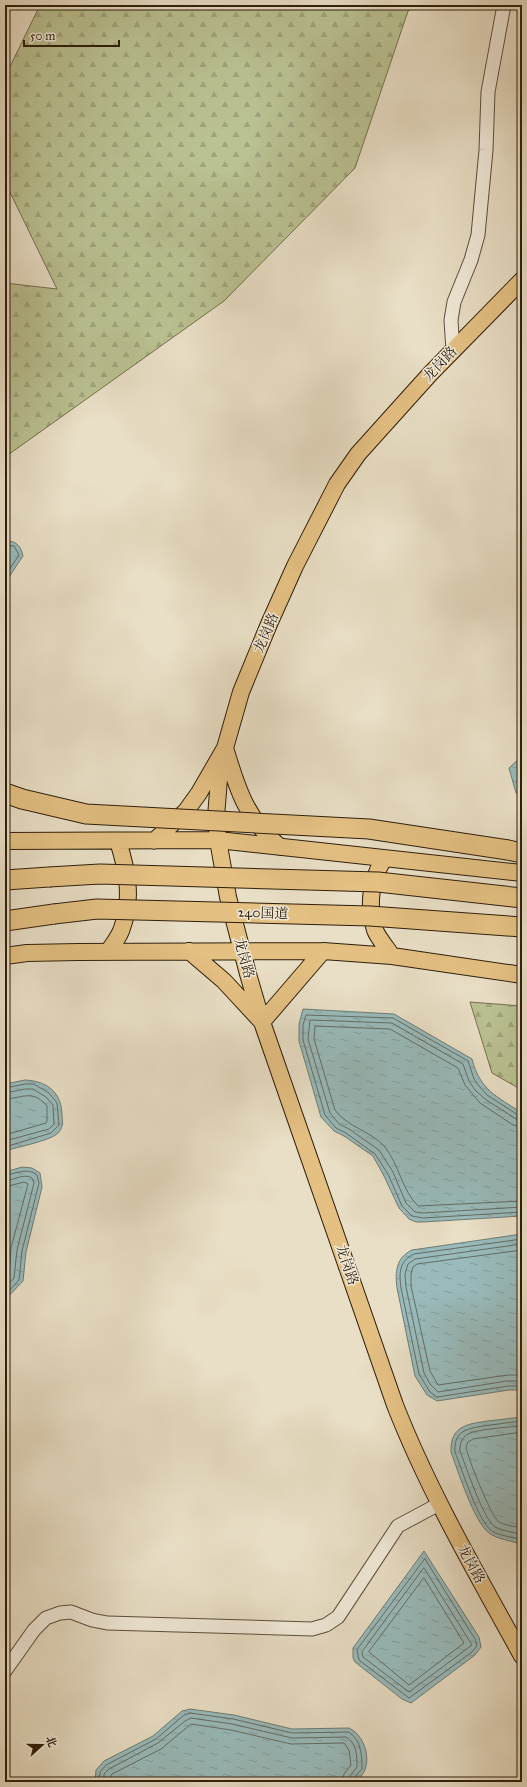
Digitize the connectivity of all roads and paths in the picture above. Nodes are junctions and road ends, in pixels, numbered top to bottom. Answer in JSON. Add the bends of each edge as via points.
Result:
{"nodes":[{"id":1,"x":504,"y":5,"type":"edge"},
{"id":2,"x":522,"y":280,"type":"edge"},
{"id":3,"x":453,"y":351,"type":"junction"},
{"id":4,"x":225,"y":748,"type":"junction"},
{"id":5,"x":5,"y":793,"type":"edge"},
{"id":6,"x":154,"y":840,"type":"junction"},
{"id":7,"x":218,"y":840,"type":"junction"},
{"id":8,"x":5,"y":841,"type":"edge"},
{"id":9,"x":118,"y":841,"type":"junction"},
{"id":10,"x":280,"y":847,"type":"junction"},
{"id":11,"x":515,"y":852,"type":"edge"},
{"id":12,"x":384,"y":858,"type":"junction"},
{"id":13,"x":522,"y":872,"type":"edge"},
{"id":14,"x":5,"y":880,"type":"edge"},
{"id":15,"x":522,"y":898,"type":"edge"},
{"id":16,"x":5,"y":920,"type":"edge"},
{"id":17,"x":522,"y":927,"type":"edge"},
{"id":18,"x":189,"y":951,"type":"junction"},
{"id":19,"x":242,"y":951,"type":"junction"},
{"id":20,"x":323,"y":951,"type":"junction"},
{"id":21,"x":108,"y":952,"type":"junction"},
{"id":22,"x":5,"y":956,"type":"edge"},
{"id":23,"x":392,"y":956,"type":"junction"},
{"id":24,"x":522,"y":975,"type":"edge"},
{"id":25,"x":262,"y":1022,"type":"junction"},
{"id":26,"x":439,"y":1504,"type":"junction"},
{"id":27,"x":522,"y":1656,"type":"edge"},
{"id":28,"x":5,"y":1671,"type":"edge"}],
"edges":[{"from":1,"to":3,"type":"street","via":[[488,92],[486,150],[478,235],[454,302],[451,320]]},
{"from":2,"to":3,"type":"main road","name":"龙岗路"},
{"from":3,"to":4,"type":"main road","name":"龙岗路","via":[[358,454],[337,484],[269,624],[241,692]]},
{"from":4,"to":6,"type":"main road","via":[[186,811]]},
{"from":4,"to":7,"type":"main road","name":"龙岗路","via":[[216,802]]},
{"from":4,"to":10,"type":"main road","via":[[244,805],[266,836]]},
{"from":5,"to":11,"type":"highway","bridge":true,"via":[[86,814],[369,828]]},
{"from":6,"to":7,"type":"main road"},
{"from":6,"to":9,"type":"main road"},
{"from":7,"to":10,"type":"main road"},
{"from":7,"to":19,"type":"main road","name":"龙岗路","via":[[228,897]]},
{"from":8,"to":9,"type":"main road"},
{"from":9,"to":21,"type":"main road","via":[[129,892],[122,929]]},
{"from":10,"to":12,"type":"main road"},
{"from":12,"to":13,"type":"main road"},
{"from":12,"to":23,"type":"main road","via":[[376,872],[370,895],[375,931]]},
{"from":14,"to":15,"type":"highway","bridge":true,"via":[[100,874],[378,882]]},
{"from":16,"to":17,"type":"highway","name":"240国道","bridge":true,"via":[[97,909],[370,916]]},
{"from":18,"to":19,"type":"main road"},
{"from":18,"to":21,"type":"main road"},
{"from":18,"to":25,"type":"main road","via":[[224,981]]},
{"from":19,"to":20,"type":"main road"},
{"from":19,"to":25,"type":"main road","name":"龙岗路"},
{"from":20,"to":23,"type":"main road"},
{"from":20,"to":25,"type":"main road"},
{"from":21,"to":22,"type":"main road","via":[[27,953]]},
{"from":23,"to":24,"type":"main road"},
{"from":25,"to":26,"type":"main road","name":"龙岗路","via":[[395,1405]]},
{"from":26,"to":27,"type":"main road","name":"龙岗路"},
{"from":26,"to":28,"type":"street","via":[[398,1526],[338,1617],[319,1628],[107,1623],[71,1612],[60,1613],[46,1618],[34,1630]]}]}
